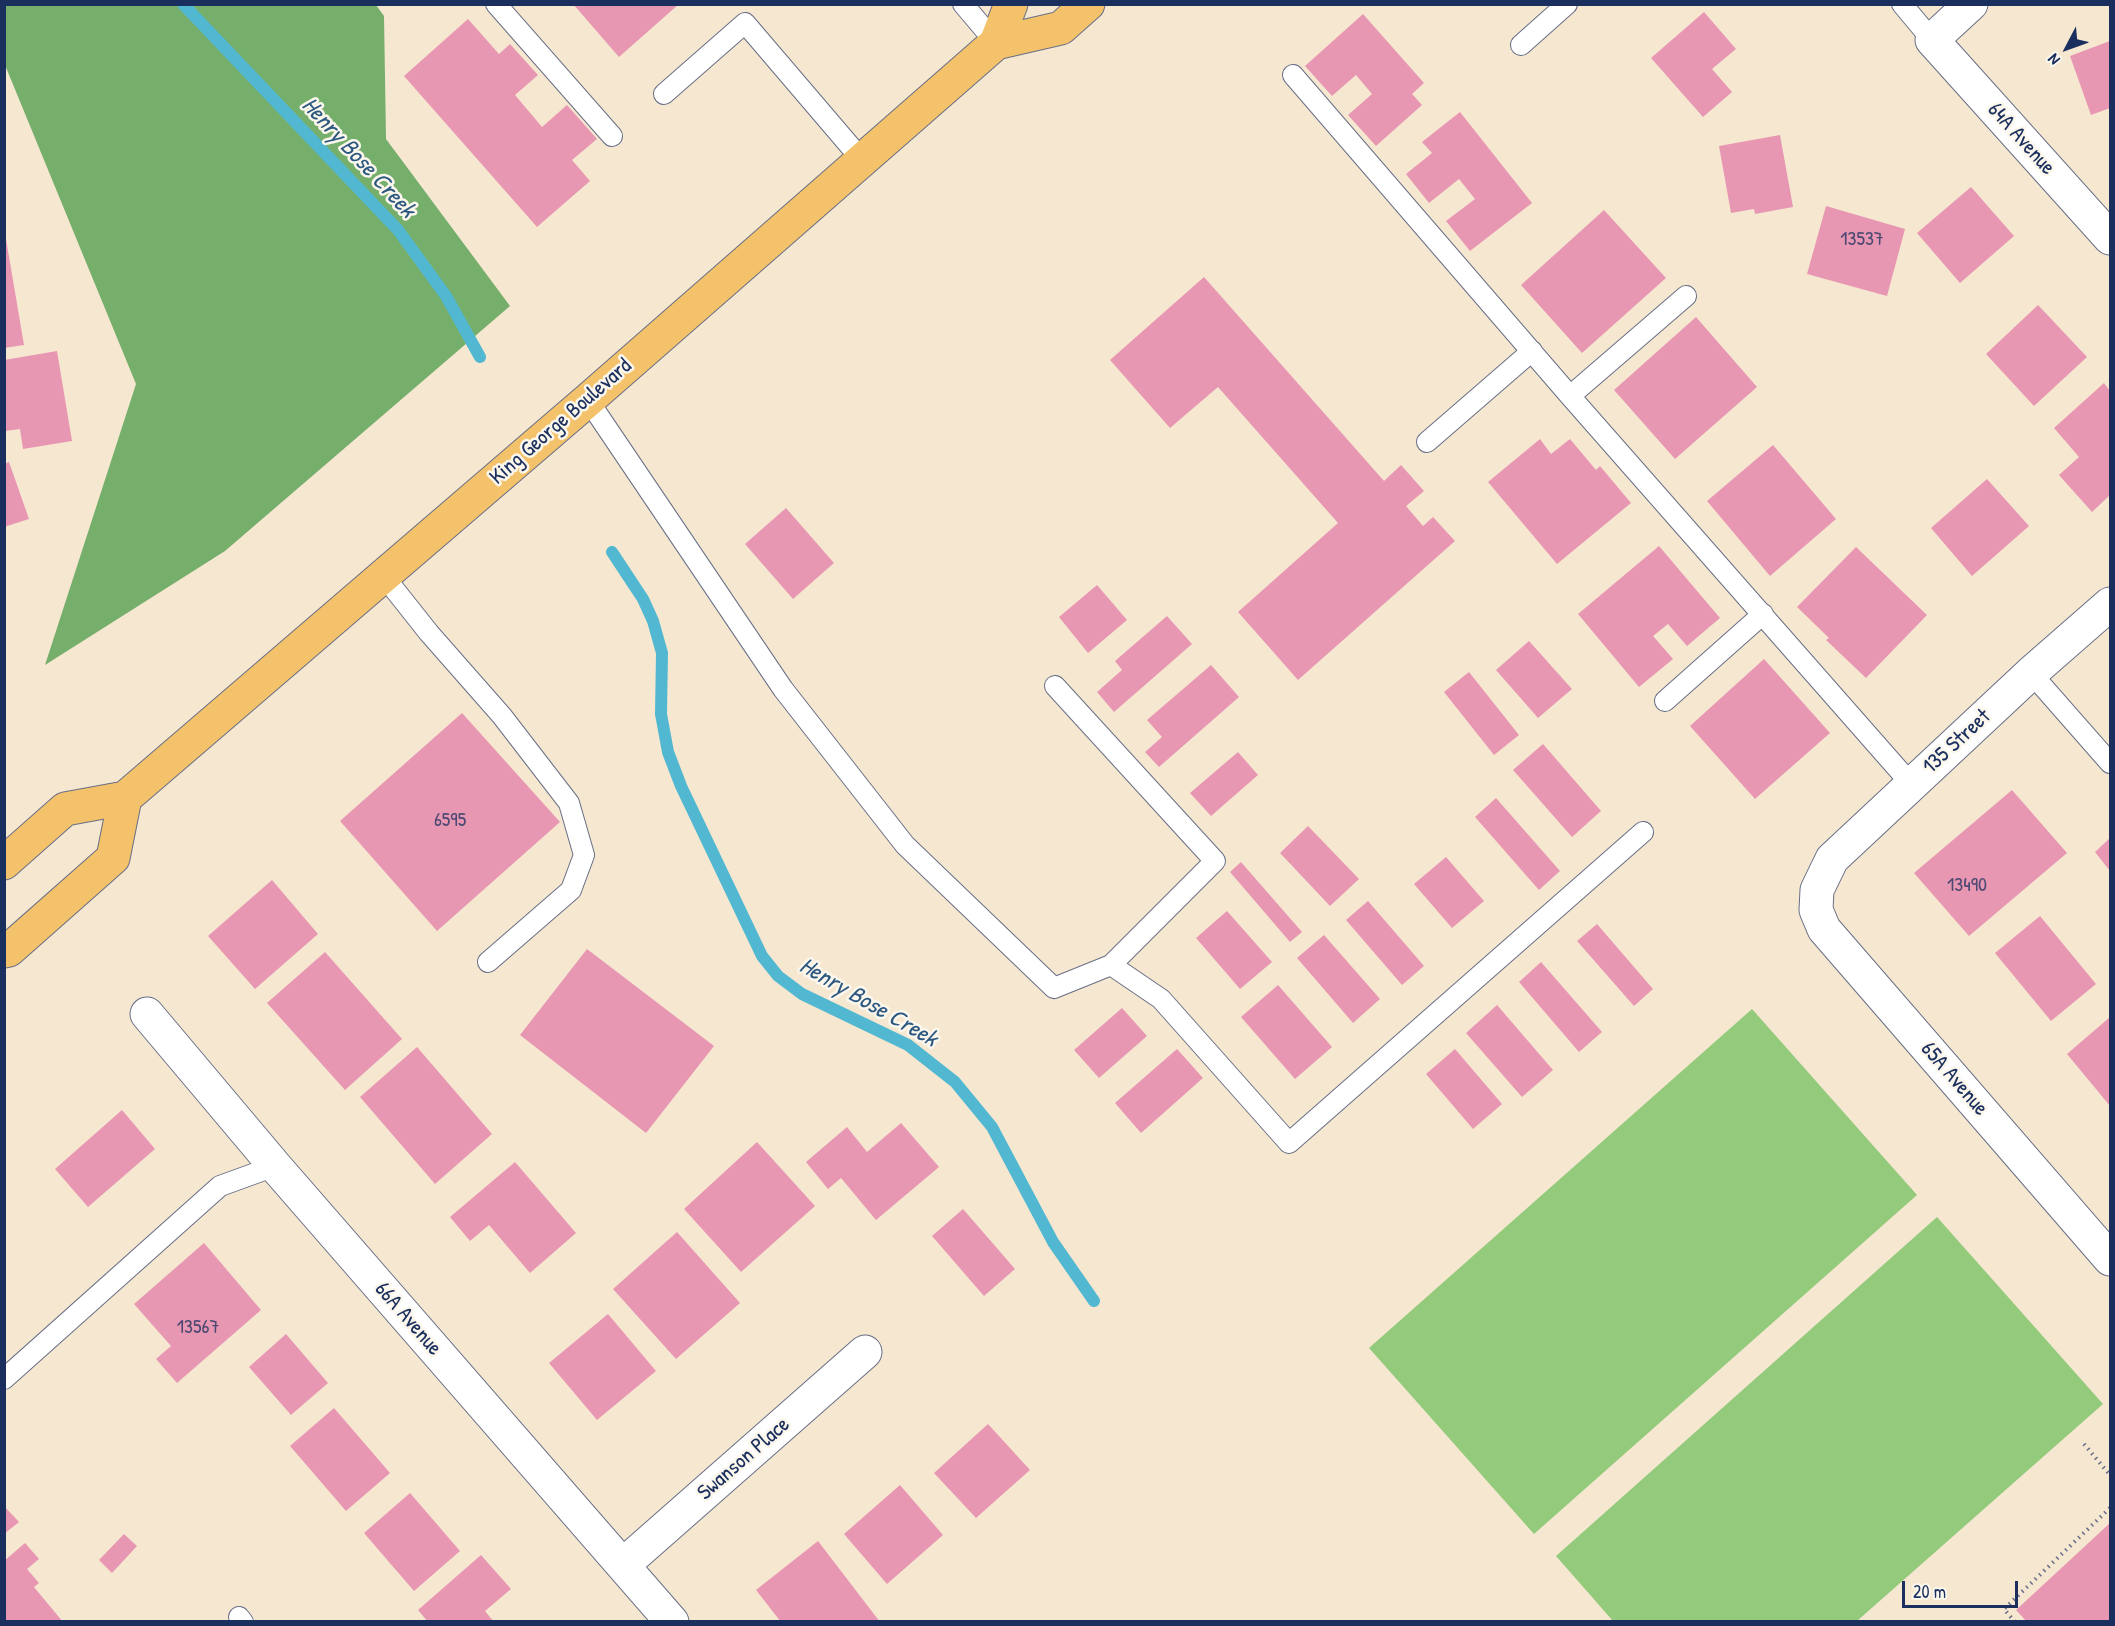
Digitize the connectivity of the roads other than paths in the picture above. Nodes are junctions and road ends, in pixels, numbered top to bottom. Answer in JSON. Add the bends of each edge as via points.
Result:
{"nodes":[{"id":1,"x":496,"y":4,"type":"edge"},
{"id":2,"x":963,"y":4,"type":"edge"},
{"id":3,"x":1011,"y":4,"type":"edge"},
{"id":4,"x":1088,"y":4,"type":"edge"},
{"id":5,"x":1567,"y":4,"type":"edge"},
{"id":6,"x":1902,"y":4,"type":"edge"},
{"id":7,"x":1971,"y":4,"type":"edge"},
{"id":8,"x":1932,"y":40,"type":"junction"},
{"id":9,"x":996,"y":43,"type":"junction"},
{"id":10,"x":1521,"y":45,"type":"dead end"},
{"id":11,"x":1293,"y":75,"type":"dead end"},
{"id":12,"x":664,"y":94,"type":"dead end"},
{"id":13,"x":612,"y":136,"type":"dead end"},
{"id":14,"x":862,"y":160,"type":"junction"},
{"id":15,"x":2110,"y":238,"type":"edge"},
{"id":16,"x":1686,"y":296,"type":"dead end"},
{"id":17,"x":1532,"y":351,"type":"junction"},
{"id":18,"x":1570,"y":396,"type":"junction"},
{"id":19,"x":588,"y":399,"type":"junction"},
{"id":20,"x":1427,"y":442,"type":"dead end"},
{"id":21,"x":383,"y":575,"type":"junction"},
{"id":22,"x":2110,"y":604,"type":"edge"},
{"id":23,"x":1763,"y":614,"type":"junction"},
{"id":24,"x":2031,"y":673,"type":"junction"},
{"id":25,"x":1055,"y":686,"type":"dead end"},
{"id":26,"x":1665,"y":701,"type":"dead end"},
{"id":27,"x":2110,"y":763,"type":"edge"},
{"id":28,"x":1912,"y":785,"type":"junction"},
{"id":29,"x":125,"y":798,"type":"junction"},
{"id":30,"x":1643,"y":832,"type":"dead end"},
{"id":31,"x":4,"y":862,"type":"edge"},
{"id":32,"x":1817,"y":890,"type":"joint"},
{"id":33,"x":4,"y":951,"type":"edge"},
{"id":34,"x":488,"y":962,"type":"dead end"},
{"id":35,"x":1111,"y":965,"type":"junction"},
{"id":36,"x":147,"y":1014,"type":"dead end"},
{"id":37,"x":275,"y":1166,"type":"junction"},
{"id":38,"x":2110,"y":1259,"type":"edge"},
{"id":39,"x":865,"y":1353,"type":"dead end"},
{"id":40,"x":4,"y":1379,"type":"edge"},
{"id":41,"x":623,"y":1565,"type":"junction"},
{"id":42,"x":672,"y":1622,"type":"edge"}],
"edges":[{"from":1,"to":13,"type":"lane"},
{"from":2,"to":9,"type":"lane"},
{"from":3,"to":9,"type":"main road","name":"King George Boulevard"},
{"from":4,"to":9,"type":"main road","name":"King George Boulevard","via":[[1061,28]]},
{"from":5,"to":10,"type":"lane"},
{"from":6,"to":8,"type":"lane"},
{"from":7,"to":8,"type":"street"},
{"from":8,"to":15,"type":"street","name":"64A Avenue"},
{"from":9,"to":14,"type":"main road","name":"King George Boulevard"},
{"from":11,"to":17,"type":"lane"},
{"from":12,"to":14,"type":"lane","via":[[745,23]]},
{"from":14,"to":19,"type":"main road","name":"King George Boulevard"},
{"from":16,"to":18,"type":"lane"},
{"from":17,"to":18,"type":"lane"},
{"from":17,"to":20,"type":"lane"},
{"from":18,"to":23,"type":"lane"},
{"from":19,"to":21,"type":"main road","name":"King George Boulevard"},
{"from":19,"to":35,"type":"lane","via":[[783,689],[905,845],[1054,988]]},
{"from":21,"to":29,"type":"main road","name":"King George Boulevard"},
{"from":21,"to":34,"type":"lane","via":[[502,716],[569,803],[584,855],[571,890]]},
{"from":22,"to":24,"type":"street","name":"135 Street"},
{"from":23,"to":26,"type":"lane"},
{"from":23,"to":28,"type":"lane"},
{"from":24,"to":27,"type":"lane"},
{"from":24,"to":28,"type":"street","name":"135 Street"},
{"from":25,"to":35,"type":"lane","via":[[1215,861]]},
{"from":28,"to":32,"type":"street","name":"135 Street","via":[[1832,859]]},
{"from":29,"to":31,"type":"main road","via":[[65,809]]},
{"from":29,"to":33,"type":"main road","via":[[113,858]]},
{"from":30,"to":35,"type":"lane","via":[[1289,1143],[1161,999]]},
{"from":32,"to":38,"type":"street","name":"65A Avenue","via":[[1816,910],[1824,929]]},
{"from":36,"to":37,"type":"street","name":"66A Avenue"},
{"from":37,"to":40,"type":"lane","via":[[220,1186]]},
{"from":37,"to":41,"type":"street","name":"66A Avenue"},
{"from":39,"to":41,"type":"street","name":"Swanson Place"},
{"from":41,"to":42,"type":"street","name":"66A Avenue"}]}
